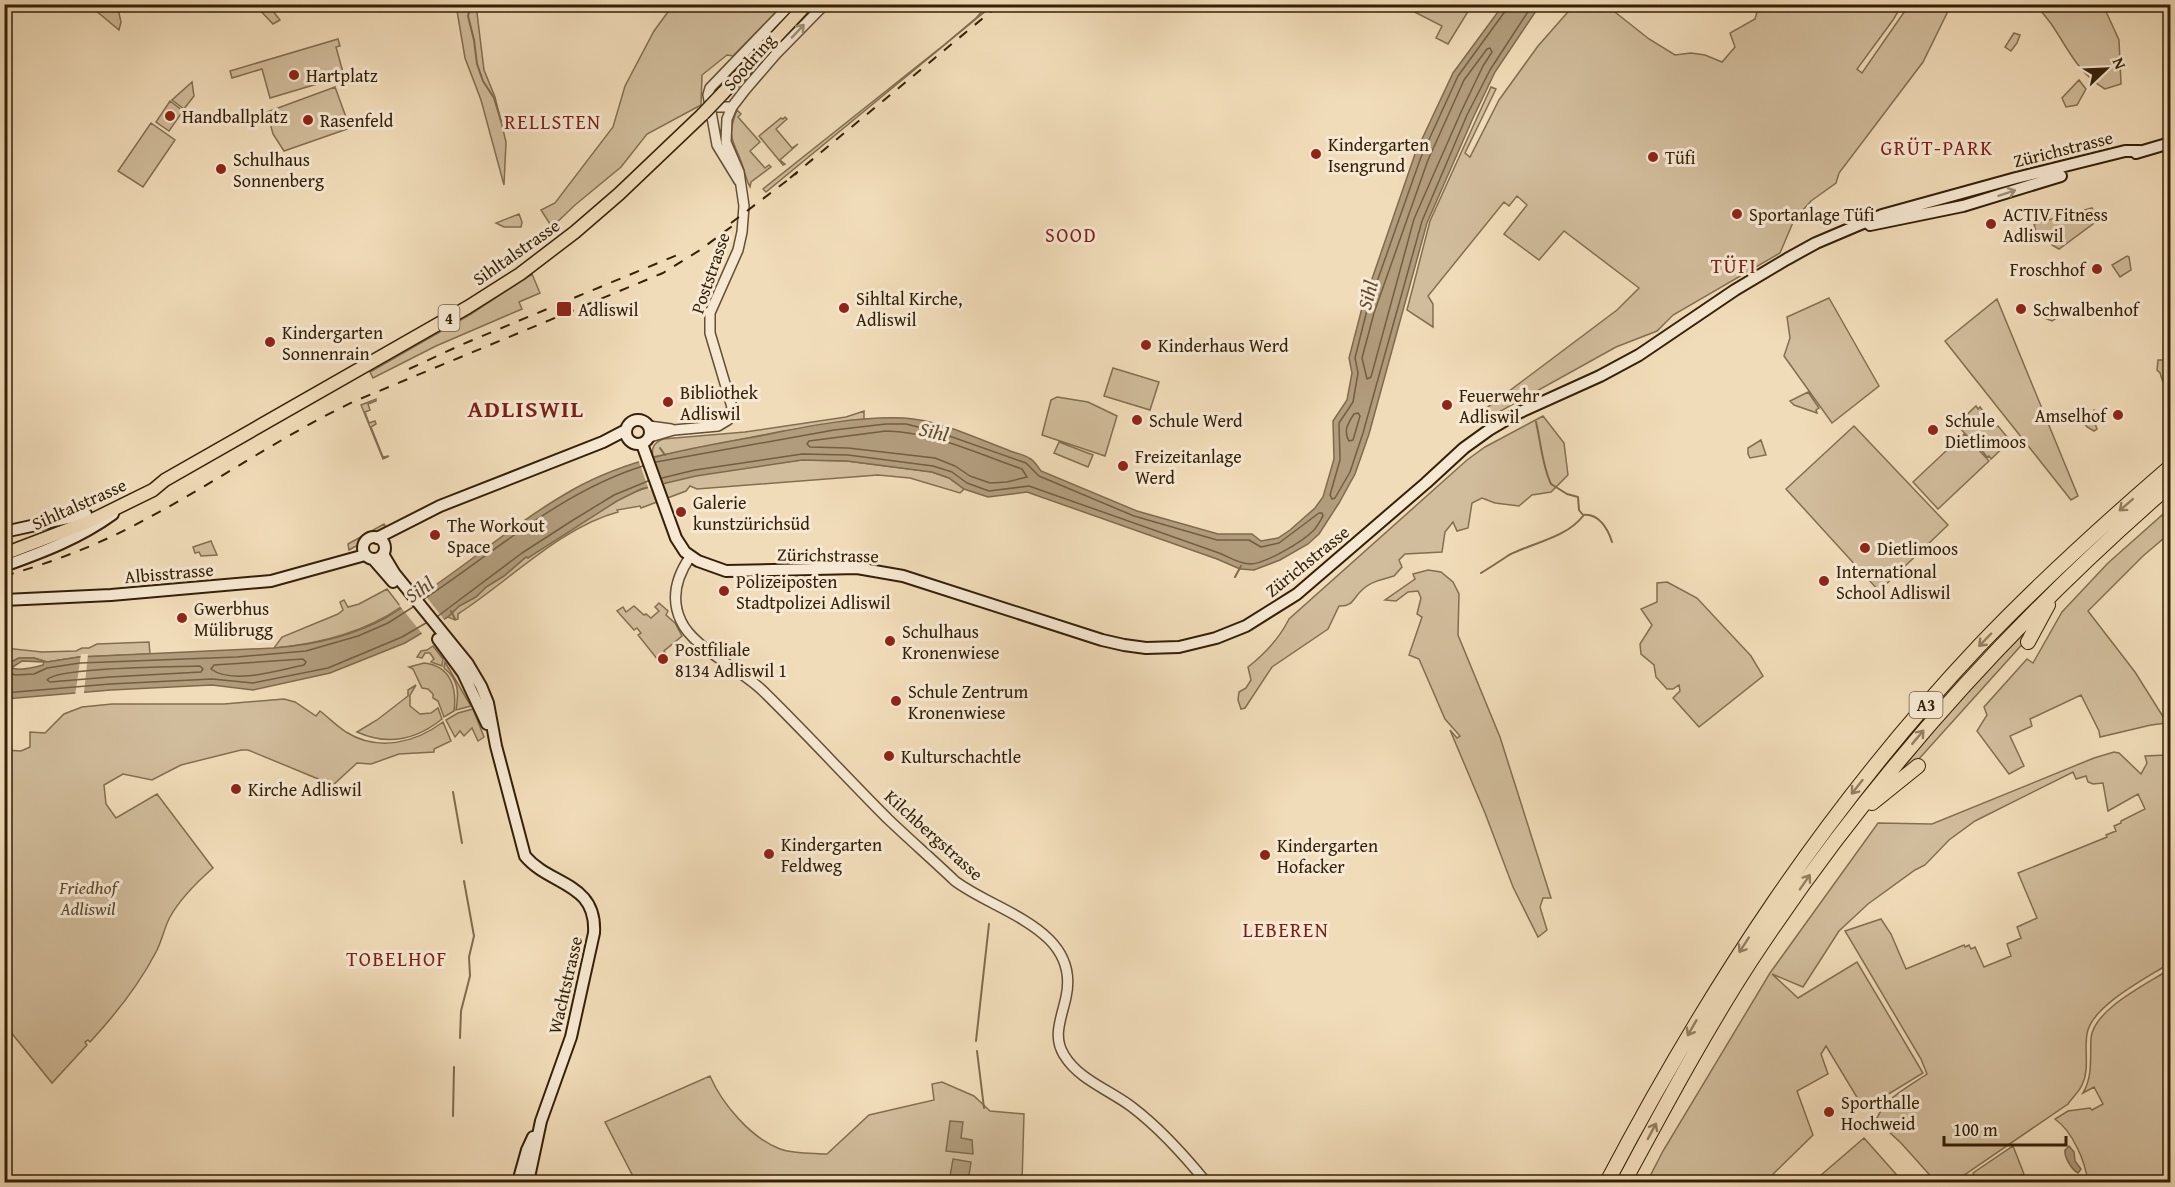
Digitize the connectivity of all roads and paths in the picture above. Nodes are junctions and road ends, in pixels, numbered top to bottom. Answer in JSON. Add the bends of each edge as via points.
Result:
{"nodes":[{"id":1,"x":791,"y":4,"type":"edge"},
{"id":2,"x":807,"y":4,"type":"edge"},
{"id":3,"x":825,"y":4,"type":"edge"},
{"id":4,"x":709,"y":100,"type":"junction"},
{"id":5,"x":732,"y":107,"type":"junction"},
{"id":6,"x":2170,"y":143,"type":"edge"},
{"id":7,"x":722,"y":144,"type":"junction"},
{"id":8,"x":2140,"y":151,"type":"junction"},
{"id":9,"x":1947,"y":196,"type":"junction"},
{"id":10,"x":1950,"y":208,"type":"junction"},
{"id":11,"x":1858,"y":227,"type":"junction"},
{"id":12,"x":627,"y":434,"type":"junction"},
{"id":13,"x":646,"y":440,"type":"junction"},
{"id":14,"x":2170,"y":467,"type":"edge"},
{"id":15,"x":165,"y":480,"type":"junction"},
{"id":16,"x":2170,"y":485,"type":"edge"},
{"id":17,"x":128,"y":503,"type":"junction"},
{"id":18,"x":86,"y":514,"type":"junction"},
{"id":19,"x":4,"y":532,"type":"edge"},
{"id":20,"x":4,"y":547,"type":"edge"},
{"id":21,"x":374,"y":550,"type":"junction"},
{"id":22,"x":4,"y":555,"type":"edge"},
{"id":23,"x":690,"y":557,"type":"junction"},
{"id":24,"x":4,"y":566,"type":"edge"},
{"id":25,"x":2062,"y":583,"type":"junction"},
{"id":26,"x":4,"y":600,"type":"edge"},
{"id":27,"x":2028,"y":642,"type":"dead end"},
{"id":28,"x":1918,"y":766,"type":"dead end"},
{"id":29,"x":1842,"y":831,"type":"junction"},
{"id":30,"x":541,"y":1121,"type":"junction"},
{"id":31,"x":518,"y":1182,"type":"edge"},
{"id":32,"x":528,"y":1182,"type":"edge"},
{"id":33,"x":1206,"y":1182,"type":"edge"},
{"id":34,"x":1607,"y":1182,"type":"edge"},
{"id":35,"x":1624,"y":1182,"type":"edge"}],
"edges":[{"from":1,"to":4,"type":"street","name":"Soodring","via":[[712,84]]},
{"from":2,"to":15,"type":"main road","name":"Sihltalstrasse","number":"4","bridge":true,"via":[[703,114],[619,194],[520,274]]},
{"from":5,"to":3,"type":"street","name":"Soodring","one_way":true},
{"from":4,"to":5,"type":"street","name":"Soodring","via":[[718,107]]},
{"from":4,"to":7,"type":"street","name":"Poststrasse"},
{"from":5,"to":7,"type":"street"},
{"from":6,"to":8,"type":"main road","name":"Zürichstrasse"},
{"from":7,"to":13,"type":"street","name":"Poststrasse","via":[[741,185],[744,206],[740,241],[709,323],[732,406],[730,417],[718,426],[674,430]]},
{"from":8,"to":9,"type":"main road","name":"Zürichstrasse","via":[[2125,151]]},
{"from":10,"to":8,"type":"main road","name":"Zürichstrasse","one_way":true},
{"from":9,"to":10,"type":"main road"},
{"from":9,"to":11,"type":"main road","name":"Zürichstrasse","via":[[1882,215]]},
{"from":10,"to":11,"type":"main road","name":"Zürichstrasse"},
{"from":11,"to":23,"type":"main road","name":"Zürichstrasse","via":[[1816,243],[1753,278],[1629,361],[1489,430],[1297,594],[1245,626],[1203,642],[1146,648],[1113,642],[874,570],[726,571]]},
{"from":12,"to":13,"type":"main road","via":[[633,443]]},
{"from":12,"to":13,"type":"main road","via":[[629,424],[636,420],[645,422]]},
{"from":12,"to":21,"type":"main road","name":"Albisstrasse","via":[[440,506],[401,527]]},
{"from":13,"to":23,"type":"main road","via":[[664,508],[676,538]]},
{"from":14,"to":34,"type":"highway","number":"A3","one_way":true,"via":[[2055,569],[1994,631],[1854,791],[1728,970]]},
{"from":15,"to":17,"type":"main road","name":"Sihltalstrasse","number":"4"},
{"from":15,"to":18,"type":"main road","name":"Sihltalstrasse","number":"4","via":[[150,483]]},
{"from":16,"to":25,"type":"highway","number":"A3"},
{"from":17,"to":22,"type":"main road","name":"Sihltalstrasse","number":"4"},
{"from":17,"to":24,"type":"main road","via":[[95,527]]},
{"from":18,"to":19,"type":"main road"},
{"from":18,"to":20,"type":"main road","name":"Sihltalstrasse","number":"4"},
{"from":21,"to":26,"type":"main road","name":"Albisstrasse","via":[[271,581]]},
{"from":21,"to":30,"type":"main road","name":"Wachtstrasse","via":[[439,634],[468,664],[481,686],[525,856],[541,871],[582,894],[594,919],[573,1029]]},
{"from":23,"to":33,"type":"street","name":"Kilchbergstrasse","via":[[677,580],[676,592],[677,611],[685,628],[763,691],[889,820],[955,881],[1043,932],[1058,951],[1067,973],[1068,990],[1058,1035],[1063,1055],[1081,1074],[1148,1120]]},
{"from":25,"to":27,"type":"highway"},
{"from":29,"to":25,"type":"highway","number":"A3","one_way":true,"via":[[1920,734]]},
{"from":28,"to":29,"type":"highway"},
{"from":35,"to":29,"type":"highway","number":"A3","one_way":true,"via":[[1730,994]]},
{"from":30,"to":31,"type":"main road","name":"Wachtstrasse"},
{"from":30,"to":32,"type":"main road","name":"Wachtstrasse"}]}
